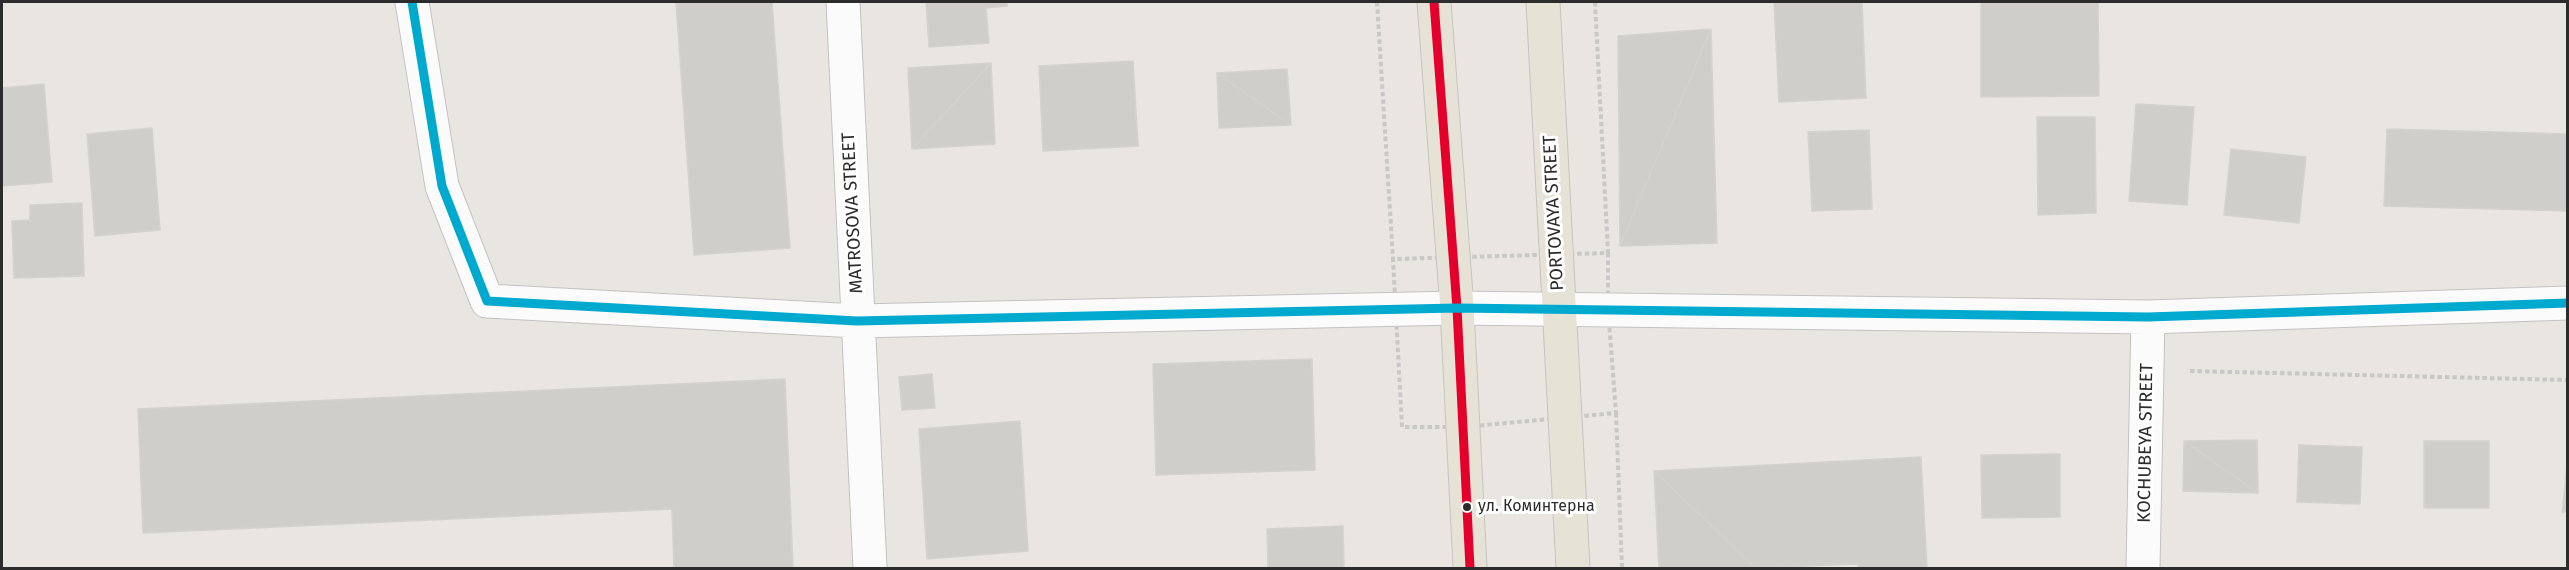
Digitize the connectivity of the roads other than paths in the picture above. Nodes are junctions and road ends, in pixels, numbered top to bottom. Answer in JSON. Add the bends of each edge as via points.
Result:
{"nodes":[{"id":1,"x":412,"y":2,"type":"edge"},
{"id":2,"x":843,"y":2,"type":"edge"},
{"id":3,"x":1434,"y":2,"type":"edge"},
{"id":4,"x":1543,"y":2,"type":"edge"},
{"id":5,"x":2568,"y":303,"type":"edge"},
{"id":6,"x":1457,"y":308,"type":"junction"},
{"id":7,"x":1559,"y":308,"type":"junction"},
{"id":8,"x":2148,"y":317,"type":"junction"},
{"id":9,"x":857,"y":321,"type":"junction"},
{"id":10,"x":870,"y":568,"type":"edge"},
{"id":11,"x":1470,"y":568,"type":"edge"},
{"id":12,"x":1573,"y":568,"type":"edge"},
{"id":13,"x":2143,"y":568,"type":"edge"}],
"edges":[{"from":1,"to":9,"type":"street","via":[[442,186],[487,301]]},
{"from":2,"to":9,"type":"street","name":"MATROSOVA STREET"},
{"from":3,"to":6,"type":"main road"},
{"from":4,"to":7,"type":"main road","name":"PORTOVAYA STREET"},
{"from":5,"to":8,"type":"street"},
{"from":6,"to":7,"type":"street"},
{"from":6,"to":9,"type":"street"},
{"from":6,"to":11,"type":"main road"},
{"from":7,"to":8,"type":"street"},
{"from":7,"to":12,"type":"main road","name":"PORTOVAYA STREET"},
{"from":8,"to":13,"type":"street","name":"KOCHUBEYA STREET"},
{"from":9,"to":10,"type":"street","name":"MATROSOVA STREET"}]}
